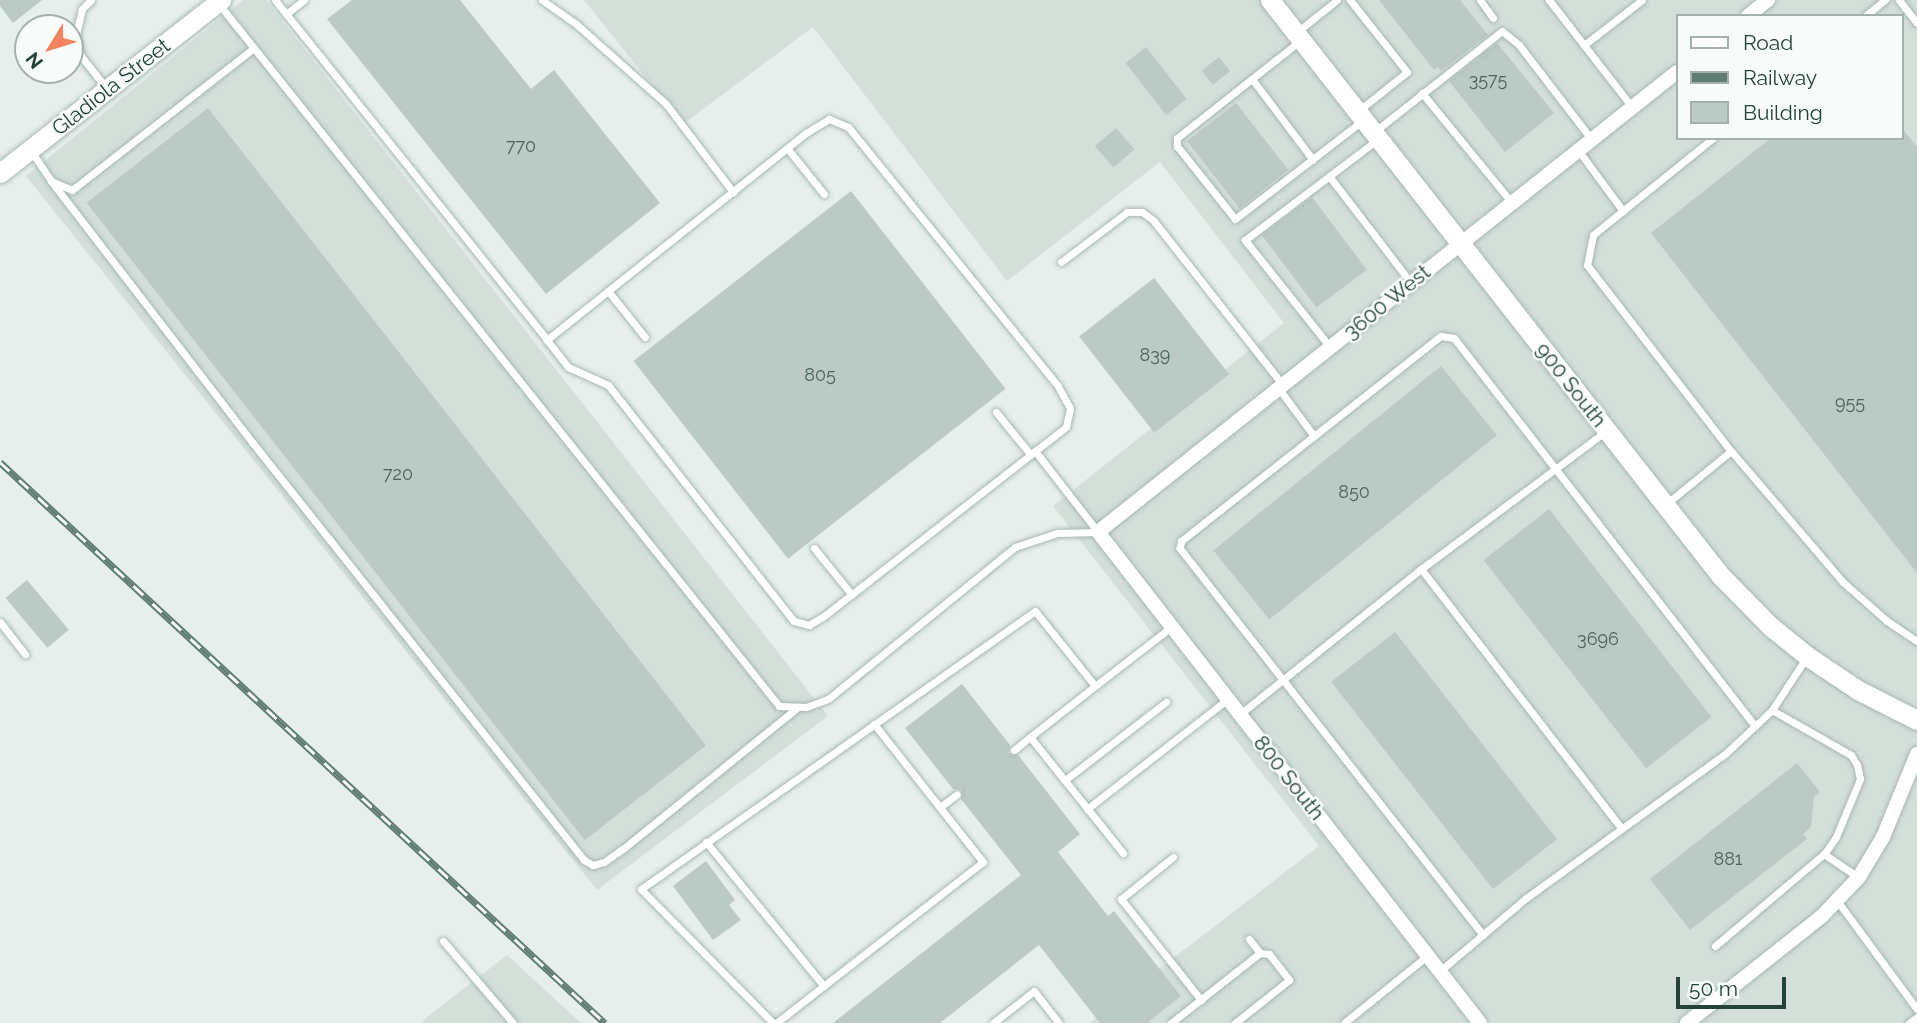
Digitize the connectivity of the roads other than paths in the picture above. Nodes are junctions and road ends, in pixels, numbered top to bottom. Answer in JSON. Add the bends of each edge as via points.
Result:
{"nodes":[{"id":1,"x":92,"y":0,"type":"edge"},
{"id":2,"x":275,"y":0,"type":"edge"},
{"id":3,"x":304,"y":0,"type":"edge"},
{"id":4,"x":542,"y":0,"type":"edge"},
{"id":5,"x":1270,"y":0,"type":"edge"},
{"id":6,"x":1338,"y":0,"type":"edge"},
{"id":7,"x":1350,"y":0,"type":"edge"},
{"id":8,"x":1480,"y":0,"type":"edge"},
{"id":9,"x":1549,"y":0,"type":"edge"},
{"id":10,"x":1642,"y":0,"type":"edge"},
{"id":11,"x":1768,"y":0,"type":"edge"},
{"id":12,"x":1885,"y":0,"type":"edge"},
{"id":13,"x":1899,"y":0,"type":"edge"},
{"id":14,"x":214,"y":2,"type":"edge"},
{"id":15,"x":286,"y":14,"type":"junction"},
{"id":16,"x":1750,"y":14,"type":"edge"},
{"id":17,"x":1868,"y":14,"type":"edge"},
{"id":18,"x":1493,"y":18,"type":"dead end"},
{"id":19,"x":1917,"y":23,"type":"edge"},
{"id":20,"x":1298,"y":37,"type":"junction"},
{"id":21,"x":1584,"y":45,"type":"junction"},
{"id":22,"x":254,"y":48,"type":"junction"},
{"id":23,"x":1675,"y":74,"type":"edge"},
{"id":24,"x":1252,"y":79,"type":"junction"},
{"id":25,"x":107,"y":89,"type":"junction"},
{"id":26,"x":1422,"y":93,"type":"junction"},
{"id":27,"x":1633,"y":108,"type":"junction"},
{"id":28,"x":1368,"y":126,"type":"junction"},
{"id":29,"x":1592,"y":139,"type":"junction"},
{"id":30,"x":1711,"y":140,"type":"edge"},
{"id":31,"x":787,"y":148,"type":"junction"},
{"id":32,"x":30,"y":150,"type":"junction"},
{"id":33,"x":1578,"y":150,"type":"junction"},
{"id":34,"x":1313,"y":160,"type":"junction"},
{"id":35,"x":0,"y":173,"type":"edge"},
{"id":36,"x":1329,"y":176,"type":"junction"},
{"id":37,"x":51,"y":181,"type":"junction"},
{"id":38,"x":733,"y":192,"type":"junction"},
{"id":39,"x":824,"y":194,"type":"dead end"},
{"id":40,"x":1512,"y":203,"type":"junction"},
{"id":41,"x":1623,"y":211,"type":"junction"},
{"id":42,"x":1461,"y":243,"type":"junction"},
{"id":43,"x":1061,"y":261,"type":"dead end"},
{"id":44,"x":1411,"y":283,"type":"junction"},
{"id":45,"x":608,"y":291,"type":"junction"},
{"id":46,"x":645,"y":337,"type":"dead end"},
{"id":47,"x":547,"y":340,"type":"junction"},
{"id":48,"x":1330,"y":348,"type":"junction"},
{"id":49,"x":1281,"y":387,"type":"junction"},
{"id":50,"x":996,"y":412,"type":"dead end"},
{"id":51,"x":1606,"y":430,"type":"junction"},
{"id":52,"x":1314,"y":436,"type":"junction"},
{"id":53,"x":1731,"y":451,"type":"junction"},
{"id":54,"x":1033,"y":453,"type":"junction"},
{"id":55,"x":1555,"y":468,"type":"junction"},
{"id":56,"x":1665,"y":505,"type":"junction"},
{"id":57,"x":1098,"y":532,"type":"junction"},
{"id":58,"x":814,"y":548,"type":"dead end"},
{"id":59,"x":1421,"y":569,"type":"junction"},
{"id":60,"x":852,"y":594,"type":"junction"},
{"id":61,"x":0,"y":622,"type":"edge"},
{"id":62,"x":1172,"y":626,"type":"junction"},
{"id":63,"x":1917,"y":640,"type":"edge"},
{"id":64,"x":25,"y":654,"type":"dead end"},
{"id":65,"x":1807,"y":656,"type":"junction"},
{"id":66,"x":1283,"y":680,"type":"junction"},
{"id":67,"x":1095,"y":686,"type":"junction"},
{"id":68,"x":1228,"y":699,"type":"junction"},
{"id":69,"x":1166,"y":702,"type":"dead end"},
{"id":70,"x":799,"y":706,"type":"junction"},
{"id":71,"x":1772,"y":710,"type":"junction"},
{"id":72,"x":1240,"y":714,"type":"junction"},
{"id":73,"x":1917,"y":720,"type":"edge"},
{"id":74,"x":874,"y":724,"type":"junction"},
{"id":75,"x":1755,"y":726,"type":"junction"},
{"id":76,"x":1030,"y":737,"type":"junction"},
{"id":77,"x":1014,"y":750,"type":"dead end"},
{"id":78,"x":1917,"y":754,"type":"edge"},
{"id":79,"x":1065,"y":780,"type":"junction"},
{"id":80,"x":957,"y":794,"type":"dead end"},
{"id":81,"x":940,"y":807,"type":"junction"},
{"id":82,"x":1087,"y":809,"type":"junction"},
{"id":83,"x":1621,"y":828,"type":"junction"},
{"id":84,"x":706,"y":842,"type":"junction"},
{"id":85,"x":1123,"y":853,"type":"dead end"},
{"id":86,"x":1824,"y":854,"type":"junction"},
{"id":87,"x":1173,"y":858,"type":"dead end"},
{"id":88,"x":1859,"y":877,"type":"junction"},
{"id":89,"x":1838,"y":902,"type":"junction"},
{"id":90,"x":1483,"y":935,"type":"junction"},
{"id":91,"x":1249,"y":939,"type":"dead end"},
{"id":92,"x":443,"y":941,"type":"dead end"},
{"id":93,"x":1715,"y":946,"type":"dead end"},
{"id":94,"x":1259,"y":953,"type":"junction"},
{"id":95,"x":1427,"y":956,"type":"junction"},
{"id":96,"x":1440,"y":971,"type":"junction"},
{"id":97,"x":824,"y":986,"type":"junction"},
{"id":98,"x":1201,"y":1000,"type":"junction"},
{"id":99,"x":1917,"y":1009,"type":"edge"},
{"id":100,"x":1917,"y":1017,"type":"edge"},
{"id":101,"x":513,"y":1023,"type":"edge"},
{"id":102,"x":775,"y":1023,"type":"edge"},
{"id":103,"x":993,"y":1023,"type":"edge"},
{"id":104,"x":1059,"y":1023,"type":"edge"},
{"id":105,"x":1171,"y":1023,"type":"edge"},
{"id":106,"x":1235,"y":1023,"type":"edge"},
{"id":107,"x":1344,"y":1023,"type":"edge"},
{"id":108,"x":1480,"y":1023,"type":"edge"},
{"id":109,"x":1687,"y":1023,"type":"edge"},
{"id":110,"x":1909,"y":1023,"type":"edge"}],
"edges":[{"from":1,"to":25,"type":"lane","via":[[82,9],[76,35],[81,56]]},
{"from":2,"to":15,"type":"lane"},
{"from":3,"to":15,"type":"lane"},
{"from":4,"to":38,"type":"lane","via":[[666,104]]},
{"from":5,"to":20,"type":"street","name":"900 South"},
{"from":6,"to":20,"type":"lane"},
{"from":7,"to":28,"type":"lane","via":[[1407,72]]},
{"from":8,"to":18,"type":"lane"},
{"from":9,"to":21,"type":"lane"},
{"from":10,"to":21,"type":"lane"},
{"from":11,"to":16,"type":"street"},
{"from":12,"to":17,"type":"lane"},
{"from":13,"to":19,"type":"lane"},
{"from":14,"to":22,"type":"lane"},
{"from":14,"to":25,"type":"street","name":"Gladiola Street"},
{"from":15,"to":47,"type":"lane"},
{"from":20,"to":24,"type":"lane"},
{"from":20,"to":28,"type":"street","name":"900 South"},
{"from":21,"to":27,"type":"lane"},
{"from":22,"to":37,"type":"lane","via":[[72,190]]},
{"from":22,"to":70,"type":"lane","via":[[779,706]]},
{"from":23,"to":27,"type":"street","name":"3600 West"},
{"from":24,"to":34,"type":"lane"},
{"from":24,"to":34,"type":"lane","via":[[1177,138],[1177,146],[1236,219]]},
{"from":25,"to":32,"type":"street","name":"Gladiola Street"},
{"from":26,"to":28,"type":"lane"},
{"from":26,"to":29,"type":"lane","via":[[1502,31],[1519,45]]},
{"from":26,"to":40,"type":"lane"},
{"from":27,"to":29,"type":"street","name":"3600 West"},
{"from":28,"to":34,"type":"lane"},
{"from":28,"to":36,"type":"lane"},
{"from":28,"to":42,"type":"street","name":"900 South"},
{"from":29,"to":33,"type":"street","name":"3600 West"},
{"from":30,"to":41,"type":"lane"},
{"from":31,"to":38,"type":"lane"},
{"from":31,"to":39,"type":"lane"},
{"from":31,"to":54,"type":"lane","via":[[829,119],[848,127],[1058,386],[1070,408],[1066,427]]},
{"from":32,"to":35,"type":"street","name":"Gladiola Street"},
{"from":32,"to":37,"type":"lane"},
{"from":33,"to":40,"type":"street","name":"3600 West"},
{"from":33,"to":41,"type":"lane"},
{"from":36,"to":44,"type":"lane"},
{"from":36,"to":48,"type":"lane","via":[[1245,240]]},
{"from":37,"to":70,"type":"lane","via":[[584,859],[593,865],[604,862],[624,848]]},
{"from":38,"to":45,"type":"lane"},
{"from":40,"to":42,"type":"street","name":"3600 West"},
{"from":41,"to":53,"type":"lane","via":[[1593,235],[1587,265]]},
{"from":42,"to":44,"type":"street","name":"3600 West"},
{"from":42,"to":51,"type":"street","name":"900 South"},
{"from":43,"to":49,"type":"lane","via":[[1127,212],[1142,212],[1153,220]]},
{"from":44,"to":48,"type":"street","name":"3600 West"},
{"from":45,"to":46,"type":"lane"},
{"from":45,"to":47,"type":"lane"},
{"from":47,"to":60,"type":"lane","via":[[568,367],[608,385],[794,621],[809,625]]},
{"from":48,"to":49,"type":"street","name":"3600 West"},
{"from":49,"to":52,"type":"lane"},
{"from":49,"to":57,"type":"street","name":"3600 West"},
{"from":50,"to":54,"type":"lane"},
{"from":51,"to":55,"type":"lane"},
{"from":51,"to":56,"type":"street","name":"900 South"},
{"from":52,"to":55,"type":"lane","via":[[1441,336],[1454,338]]},
{"from":52,"to":66,"type":"lane","via":[[1181,541],[1180,548]]},
{"from":53,"to":56,"type":"lane"},
{"from":53,"to":63,"type":"lane","via":[[1843,582]]},
{"from":54,"to":57,"type":"lane"},
{"from":54,"to":60,"type":"lane"},
{"from":55,"to":59,"type":"lane"},
{"from":55,"to":75,"type":"lane"},
{"from":56,"to":65,"type":"street","name":"900 South","via":[[1736,593]]},
{"from":57,"to":62,"type":"street","name":"800 South"},
{"from":57,"to":70,"type":"lane","via":[[1057,533],[1015,547],[828,699]]},
{"from":58,"to":60,"type":"lane"},
{"from":59,"to":66,"type":"lane"},
{"from":59,"to":83,"type":"lane"},
{"from":61,"to":64,"type":"lane"},
{"from":62,"to":67,"type":"lane"},
{"from":62,"to":68,"type":"street","name":"800 South"},
{"from":65,"to":71,"type":"lane"},
{"from":65,"to":73,"type":"street","name":"900 South","via":[[1857,690]]},
{"from":66,"to":72,"type":"lane"},
{"from":66,"to":90,"type":"lane"},
{"from":67,"to":74,"type":"lane","via":[[1035,611]]},
{"from":67,"to":76,"type":"lane"},
{"from":68,"to":72,"type":"street","name":"800 South"},
{"from":68,"to":82,"type":"lane"},
{"from":69,"to":79,"type":"lane"},
{"from":71,"to":75,"type":"lane"},
{"from":71,"to":86,"type":"lane","via":[[1851,755],[1857,765],[1860,779]]},
{"from":72,"to":95,"type":"street","name":"800 South"},
{"from":74,"to":81,"type":"lane"},
{"from":74,"to":84,"type":"lane"},
{"from":75,"to":83,"type":"lane","via":[[1725,754]]},
{"from":76,"to":77,"type":"lane"},
{"from":76,"to":79,"type":"lane"},
{"from":78,"to":88,"type":"street","via":[[1883,837]]},
{"from":79,"to":82,"type":"lane"},
{"from":80,"to":81,"type":"lane"},
{"from":81,"to":97,"type":"lane","via":[[983,862]]},
{"from":82,"to":85,"type":"lane"},
{"from":83,"to":90,"type":"lane"},
{"from":84,"to":97,"type":"lane"},
{"from":84,"to":102,"type":"lane","via":[[641,889]]},
{"from":86,"to":88,"type":"lane"},
{"from":86,"to":93,"type":"lane"},
{"from":87,"to":98,"type":"lane","via":[[1121,899]]},
{"from":88,"to":89,"type":"street"},
{"from":89,"to":99,"type":"lane"},
{"from":89,"to":109,"type":"street"},
{"from":90,"to":96,"type":"lane"},
{"from":91,"to":94,"type":"lane"},
{"from":92,"to":101,"type":"lane"},
{"from":94,"to":98,"type":"lane"},
{"from":94,"to":106,"type":"lane","via":[[1269,954],[1289,980]]},
{"from":95,"to":96,"type":"street","name":"800 South"},
{"from":95,"to":107,"type":"lane"},
{"from":96,"to":108,"type":"street","name":"800 South"},
{"from":97,"to":102,"type":"lane"},
{"from":98,"to":105,"type":"lane"},
{"from":100,"to":110,"type":"lane"},
{"from":103,"to":104,"type":"lane","via":[[1034,991]]}]}
